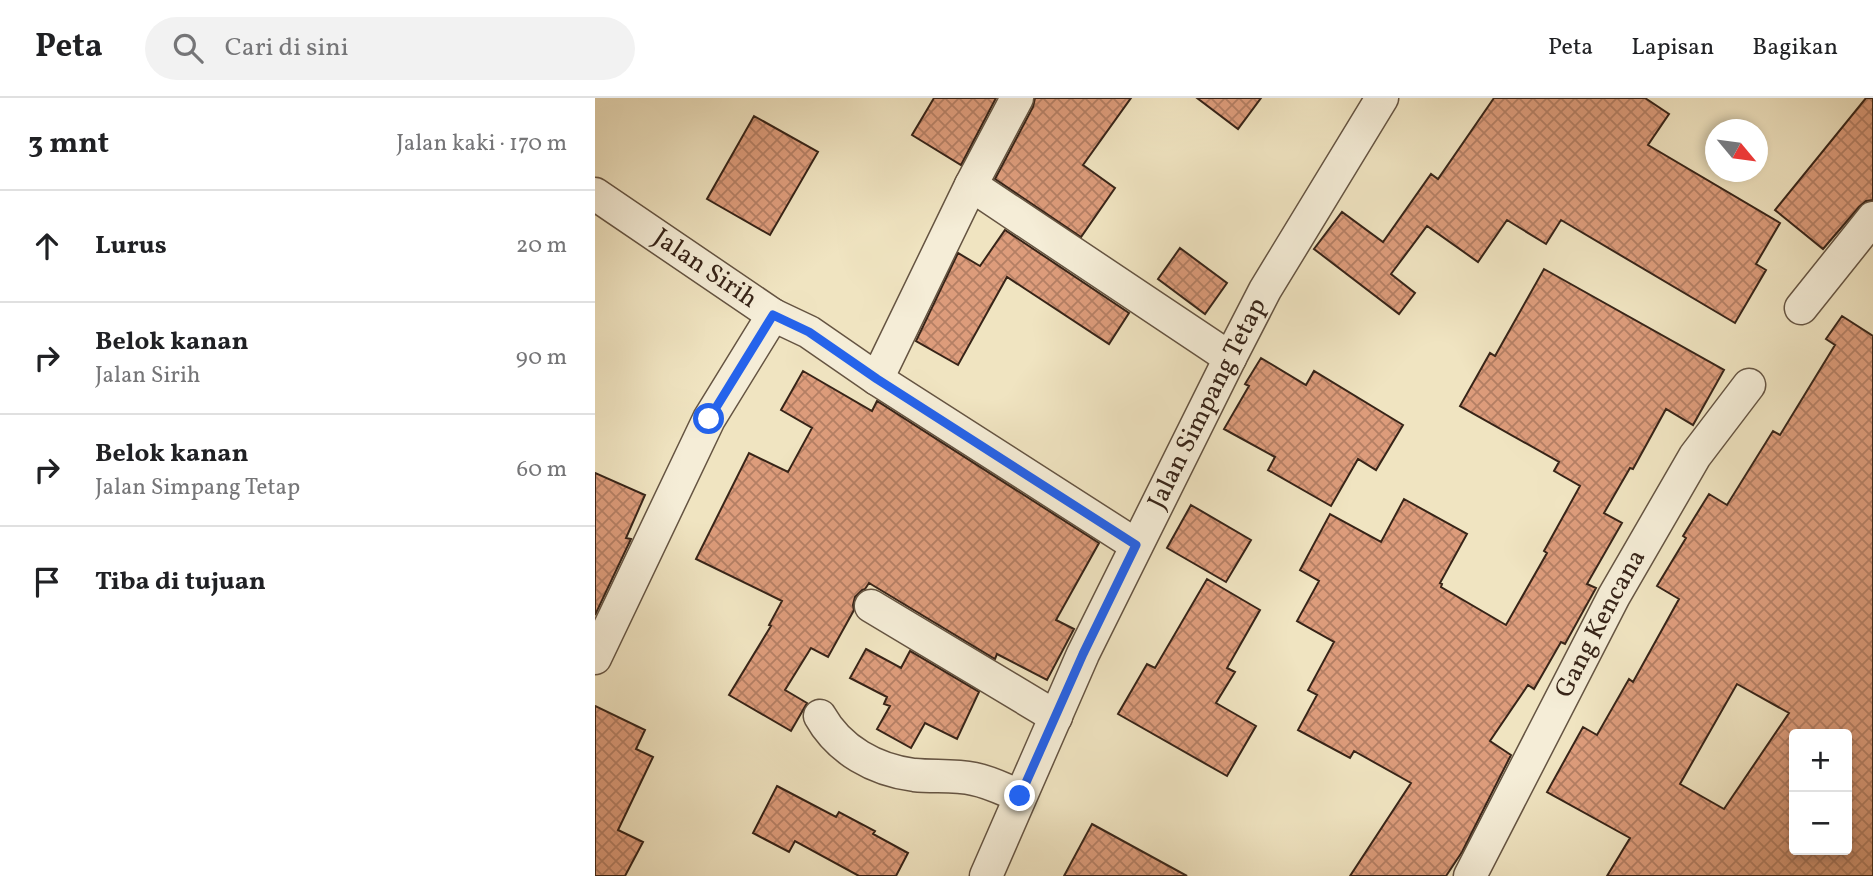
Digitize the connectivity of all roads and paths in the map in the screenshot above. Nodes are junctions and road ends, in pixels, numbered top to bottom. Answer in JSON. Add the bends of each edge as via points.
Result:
{"nodes":[{"id":1,"x":1017,"y":98,"type":"edge"},
{"id":2,"x":1382,"y":98,"type":"edge"},
{"id":3,"x":971,"y":185,"type":"junction"},
{"id":4,"x":595,"y":194,"type":"edge"},
{"id":5,"x":1873,"y":218,"type":"edge"},
{"id":6,"x":1801,"y":308,"type":"dead end"},
{"id":7,"x":773,"y":315,"type":"junction"},
{"id":8,"x":1230,"y":358,"type":"junction"},
{"id":9,"x":877,"y":379,"type":"junction"},
{"id":10,"x":1749,"y":385,"type":"dead end"},
{"id":11,"x":1136,"y":545,"type":"junction"},
{"id":12,"x":871,"y":606,"type":"dead end"},
{"id":13,"x":595,"y":657,"type":"edge"},
{"id":14,"x":820,"y":716,"type":"dead end"},
{"id":15,"x":1056,"y":717,"type":"junction"},
{"id":16,"x":1020,"y":796,"type":"junction"},
{"id":17,"x":986,"y":876,"type":"edge"},
{"id":18,"x":1471,"y":876,"type":"edge"}],
"edges":[{"from":1,"to":3,"type":"street"},
{"from":2,"to":8,"type":"street","name":"Jalan Simpang Tetap","via":[[1265,290]]},
{"from":3,"to":8,"type":"street"},
{"from":3,"to":9,"type":"street"},
{"from":4,"to":7,"type":"street","name":"Jalan Sirih"},
{"from":5,"to":6,"type":"street"},
{"from":7,"to":9,"type":"street","name":"Jalan Sirih","via":[[809,332]]},
{"from":7,"to":13,"type":"street","via":[[709,419]]},
{"from":8,"to":11,"type":"street","name":"Jalan Simpang Tetap"},
{"from":9,"to":11,"type":"street","name":"Jalan Sirih"},
{"from":10,"to":18,"type":"street","name":"Gang Kencana","via":[[1695,456],[1614,596]]},
{"from":11,"to":15,"type":"street","name":"Jalan Simpang Tetap"},
{"from":12,"to":15,"type":"street"},
{"from":14,"to":16,"type":"street","via":[[829,733],[849,750],[891,771],[975,779]]},
{"from":15,"to":16,"type":"street","name":"Jalan Simpang Tetap"},
{"from":16,"to":17,"type":"street","name":"Jalan Simpang Tetap"}]}
